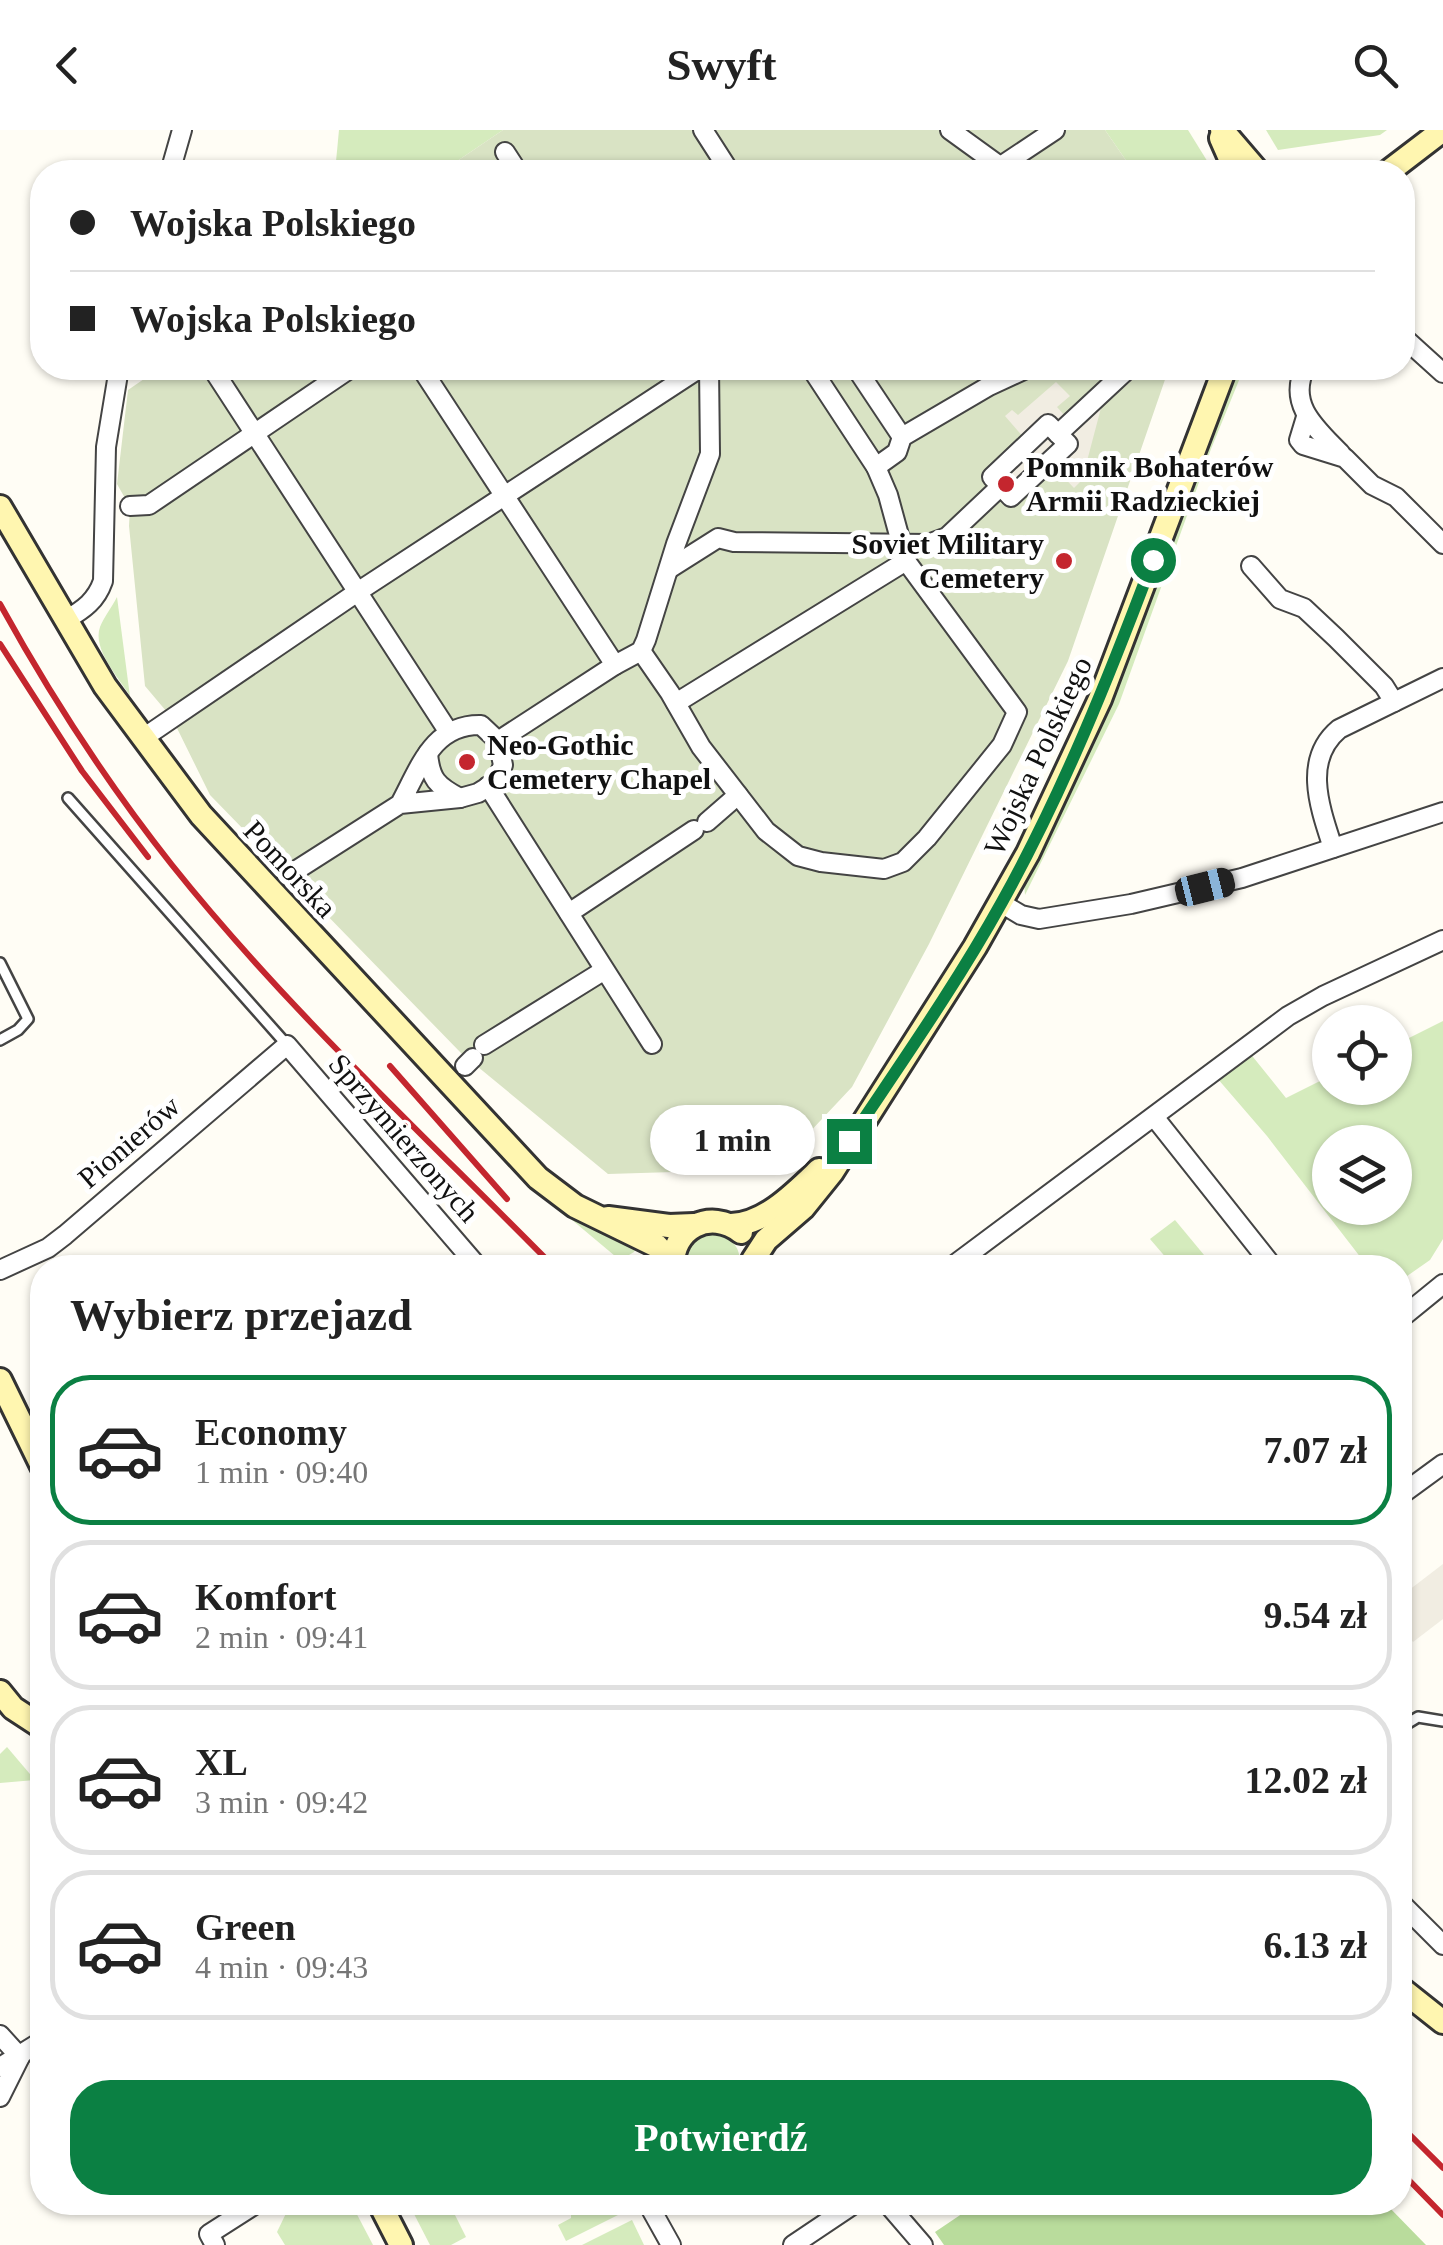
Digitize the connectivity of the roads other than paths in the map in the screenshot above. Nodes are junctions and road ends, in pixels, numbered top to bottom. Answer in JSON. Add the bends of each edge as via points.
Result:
{"nodes":[{"id":1,"x":182,"y":130,"type":"edge"},
{"id":2,"x":703,"y":130,"type":"edge"},
{"id":3,"x":950,"y":130,"type":"edge"},
{"id":4,"x":1055,"y":130,"type":"edge"},
{"id":5,"x":1220,"y":130,"type":"edge"},
{"id":6,"x":1443,"y":130,"type":"edge"},
{"id":7,"x":505,"y":152,"type":"dead end"},
{"id":8,"x":173,"y":160,"type":"edge"},
{"id":9,"x":510,"y":160,"type":"edge"},
{"id":10,"x":722,"y":160,"type":"edge"},
{"id":11,"x":987,"y":160,"type":"edge"},
{"id":12,"x":1015,"y":160,"type":"edge"},
{"id":13,"x":1231,"y":160,"type":"edge"},
{"id":14,"x":1247,"y":160,"type":"edge"},
{"id":15,"x":1404,"y":160,"type":"edge"},
{"id":16,"x":1415,"y":348,"type":"edge"},
{"id":17,"x":1443,"y":374,"type":"edge"},
{"id":18,"x":118,"y":380,"type":"edge"},
{"id":19,"x":220,"y":380,"type":"edge"},
{"id":20,"x":333,"y":380,"type":"edge"},
{"id":21,"x":430,"y":380,"type":"edge"},
{"id":22,"x":681,"y":380,"type":"edge"},
{"id":23,"x":709,"y":380,"type":"edge"},
{"id":24,"x":820,"y":380,"type":"edge"},
{"id":25,"x":864,"y":380,"type":"edge"},
{"id":26,"x":1001,"y":380,"type":"edge"},
{"id":27,"x":1116,"y":380,"type":"edge"},
{"id":28,"x":1220,"y":380,"type":"edge"},
{"id":29,"x":1303,"y":380,"type":"edge"},
{"id":30,"x":1058,"y":434,"type":"junction"},
{"id":31,"x":255,"y":435,"type":"junction"},
{"id":32,"x":902,"y":437,"type":"junction"},
{"id":33,"x":876,"y":467,"type":"junction"},
{"id":34,"x":1001,"y":486,"type":"junction"},
{"id":35,"x":504,"y":495,"type":"junction"},
{"id":36,"x":130,"y":506,"type":"dead end"},
{"id":37,"x":0,"y":507,"type":"edge"},
{"id":38,"x":901,"y":542,"type":"junction"},
{"id":39,"x":1443,"y":544,"type":"edge"},
{"id":40,"x":906,"y":561,"type":"junction"},
{"id":41,"x":1250,"y":566,"type":"dead end"},
{"id":42,"x":669,"y":568,"type":"junction"},
{"id":43,"x":359,"y":590,"type":"junction"},
{"id":44,"x":66,"y":620,"type":"junction"},
{"id":45,"x":641,"y":651,"type":"junction"},
{"id":46,"x":615,"y":665,"type":"junction"},
{"id":47,"x":1443,"y":678,"type":"edge"},
{"id":48,"x":1394,"y":702,"type":"junction"},
{"id":49,"x":676,"y":703,"type":"junction"},
{"id":50,"x":152,"y":732,"type":"dead end"},
{"id":51,"x":448,"y":732,"type":"junction"},
{"id":52,"x":498,"y":740,"type":"junction"},
{"id":53,"x":428,"y":752,"type":"junction"},
{"id":54,"x":488,"y":786,"type":"junction"},
{"id":55,"x":738,"y":795,"type":"junction"},
{"id":56,"x":68,"y":798,"type":"dead end"},
{"id":57,"x":460,"y":798,"type":"junction"},
{"id":58,"x":400,"y":804,"type":"junction"},
{"id":59,"x":1443,"y":812,"type":"edge"},
{"id":60,"x":1333,"y":848,"type":"junction"},
{"id":61,"x":295,"y":871,"type":"dead end"},
{"id":62,"x":1001,"y":903,"type":"junction"},
{"id":63,"x":569,"y":913,"type":"junction"},
{"id":64,"x":1443,"y":940,"type":"edge"},
{"id":65,"x":0,"y":962,"type":"edge"},
{"id":66,"x":603,"y":971,"type":"junction"},
{"id":67,"x":0,"y":1040,"type":"edge"},
{"id":68,"x":287,"y":1044,"type":"junction"},
{"id":69,"x":652,"y":1044,"type":"dead end"},
{"id":70,"x":474,"y":1057,"type":"dead end"},
{"id":71,"x":1155,"y":1118,"type":"junction"},
{"id":72,"x":849,"y":1141,"type":"junction"},
{"id":73,"x":600,"y":1217,"type":"junction"},
{"id":74,"x":731,"y":1224,"type":"junction"},
{"id":75,"x":694,"y":1226,"type":"junction"},
{"id":76,"x":33,"y":1255,"type":"edge"},
{"id":77,"x":467,"y":1255,"type":"edge"},
{"id":78,"x":665,"y":1255,"type":"edge"},
{"id":79,"x":675,"y":1255,"type":"edge"},
{"id":80,"x":751,"y":1255,"type":"edge"},
{"id":81,"x":758,"y":1255,"type":"edge"},
{"id":82,"x":968,"y":1255,"type":"edge"},
{"id":83,"x":1264,"y":1255,"type":"edge"},
{"id":84,"x":30,"y":1256,"type":"edge"},
{"id":85,"x":0,"y":1270,"type":"edge"},
{"id":86,"x":1443,"y":1284,"type":"edge"},
{"id":87,"x":1412,"y":1309,"type":"edge"},
{"id":88,"x":0,"y":1380,"type":"edge"},
{"id":89,"x":30,"y":1441,"type":"edge"},
{"id":90,"x":1443,"y":1464,"type":"edge"},
{"id":91,"x":1412,"y":1487,"type":"edge"},
{"id":92,"x":0,"y":1692,"type":"edge"},
{"id":93,"x":30,"y":1721,"type":"edge"},
{"id":94,"x":1412,"y":1721,"type":"edge"},
{"id":95,"x":1443,"y":1721,"type":"edge"},
{"id":96,"x":1412,"y":1914,"type":"edge"},
{"id":97,"x":1443,"y":1945,"type":"edge"},
{"id":98,"x":1412,"y":1997,"type":"edge"},
{"id":99,"x":1443,"y":2022,"type":"edge"},
{"id":100,"x":0,"y":2035,"type":"edge"},
{"id":101,"x":30,"y":2050,"type":"edge"},
{"id":102,"x":20,"y":2056,"type":"junction"},
{"id":103,"x":0,"y":2067,"type":"edge"},
{"id":104,"x":0,"y":2098,"type":"edge"},
{"id":105,"x":243,"y":2215,"type":"edge"},
{"id":106,"x":386,"y":2215,"type":"edge"},
{"id":107,"x":654,"y":2215,"type":"edge"},
{"id":108,"x":838,"y":2215,"type":"edge"},
{"id":109,"x":897,"y":2215,"type":"edge"},
{"id":110,"x":212,"y":2240,"type":"edge"},
{"id":111,"x":401,"y":2245,"type":"edge"},
{"id":112,"x":671,"y":2245,"type":"edge"},
{"id":113,"x":792,"y":2245,"type":"edge"},
{"id":114,"x":923,"y":2245,"type":"edge"}],
"edges":[{"from":1,"to":8,"type":"street"},
{"from":2,"to":10,"type":"street"},
{"from":3,"to":11,"type":"street"},
{"from":4,"to":12,"type":"street"},
{"from":5,"to":13,"type":"main road"},
{"from":5,"to":14,"type":"main road"},
{"from":6,"to":15,"type":"main road"},
{"from":7,"to":9,"type":"street"},
{"from":16,"to":17,"type":"street"},
{"from":18,"to":44,"type":"street","via":[[106,447],[104,581],[87,608]]},
{"from":19,"to":31,"type":"street"},
{"from":20,"to":31,"type":"street"},
{"from":21,"to":35,"type":"street"},
{"from":22,"to":35,"type":"street"},
{"from":23,"to":42,"type":"street","via":[[710,454]]},
{"from":24,"to":33,"type":"street"},
{"from":25,"to":32,"type":"street"},
{"from":26,"to":32,"type":"street"},
{"from":27,"to":30,"type":"street"},
{"from":28,"to":62,"type":"main road","name":"Wojska Polskiego","via":[[1100,700]]},
{"from":29,"to":39,"type":"street","via":[[1303,445],[1345,458]]},
{"from":30,"to":34,"type":"street","via":[[1048,424],[992,476]]},
{"from":30,"to":34,"type":"street","via":[[1068,444],[1041,470],[1011,497]]},
{"from":31,"to":36,"type":"street","via":[[149,505]]},
{"from":31,"to":43,"type":"street"},
{"from":32,"to":33,"type":"street","via":[[897,452]]},
{"from":33,"to":38,"type":"street"},
{"from":34,"to":38,"type":"street","via":[[946,537]]},
{"from":35,"to":43,"type":"street"},
{"from":35,"to":46,"type":"street"},
{"from":37,"to":44,"type":"main road","name":"Pomorska"},
{"from":38,"to":40,"type":"street"},
{"from":38,"to":42,"type":"street","via":[[718,538]]},
{"from":40,"to":49,"type":"street"},
{"from":40,"to":55,"type":"street","via":[[1017,712],[1002,745],[927,838],[904,862],[884,869],[798,856],[766,831]]},
{"from":41,"to":48,"type":"street","via":[[1280,599],[1304,608],[1336,638]]},
{"from":42,"to":45,"type":"street"},
{"from":43,"to":50,"type":"street"},
{"from":43,"to":51,"type":"street"},
{"from":44,"to":73,"type":"main road","name":"Pomorska","via":[[142,739],[230,849],[538,1178]]},
{"from":45,"to":46,"type":"street"},
{"from":45,"to":49,"type":"street"},
{"from":46,"to":52,"type":"street"},
{"from":47,"to":48,"type":"street"},
{"from":48,"to":60,"type":"street","via":[[1339,729],[1319,754],[1317,789]]},
{"from":49,"to":55,"type":"street"},
{"from":51,"to":52,"type":"street","via":[[482,725]]},
{"from":51,"to":53,"type":"street"},
{"from":52,"to":54,"type":"street","via":[[503,765]]},
{"from":53,"to":57,"type":"street","via":[[429,774]]},
{"from":53,"to":58,"type":"street"},
{"from":54,"to":57,"type":"street"},
{"from":54,"to":63,"type":"street"},
{"from":55,"to":63,"type":"street"},
{"from":56,"to":68,"type":"lane"},
{"from":57,"to":58,"type":"street"},
{"from":58,"to":61,"type":"street"},
{"from":59,"to":60,"type":"street"},
{"from":60,"to":62,"type":"street","via":[[1131,904],[1039,919]]},
{"from":62,"to":72,"type":"main road","name":"Wojska Polskiego"},
{"from":63,"to":66,"type":"street"},
{"from":64,"to":71,"type":"street","via":[[1288,1016]]},
{"from":65,"to":67,"type":"lane","via":[[28,1019]]},
{"from":66,"to":69,"type":"street"},
{"from":66,"to":70,"type":"street"},
{"from":68,"to":76,"type":"street","name":"Pionierów","via":[[65,1235]]},
{"from":68,"to":77,"type":"street","name":"Sprzymierzonych"},
{"from":71,"to":82,"type":"street"},
{"from":71,"to":83,"type":"street"},
{"from":72,"to":74,"type":"main road","name":"Wojska Polskiego","via":[[793,1194],[752,1222]]},
{"from":72,"to":81,"type":"main road","name":"Wojska Polskiego","via":[[816,1194]]},
{"from":73,"to":75,"type":"main road","name":"Pomorska"},
{"from":73,"to":78,"type":"main road","name":"Pomorska"},
{"from":74,"to":75,"type":"main road","name":"Wojska Polskiego"},
{"from":74,"to":80,"type":"main road"},
{"from":75,"to":79,"type":"main road","via":[[678,1241]]},
{"from":84,"to":85,"type":"street","name":"Pionierów"},
{"from":86,"to":87,"type":"street"},
{"from":88,"to":89,"type":"main road"},
{"from":90,"to":91,"type":"street"},
{"from":92,"to":93,"type":"main road"},
{"from":94,"to":95,"type":"lane"},
{"from":96,"to":97,"type":"street"},
{"from":98,"to":99,"type":"main road"},
{"from":100,"to":102,"type":"street"},
{"from":101,"to":102,"type":"street"},
{"from":102,"to":103,"type":"street"},
{"from":102,"to":104,"type":"street"},
{"from":105,"to":110,"type":"street"},
{"from":106,"to":111,"type":"main road"},
{"from":107,"to":112,"type":"street"},
{"from":108,"to":113,"type":"street"},
{"from":109,"to":114,"type":"street"}]}
